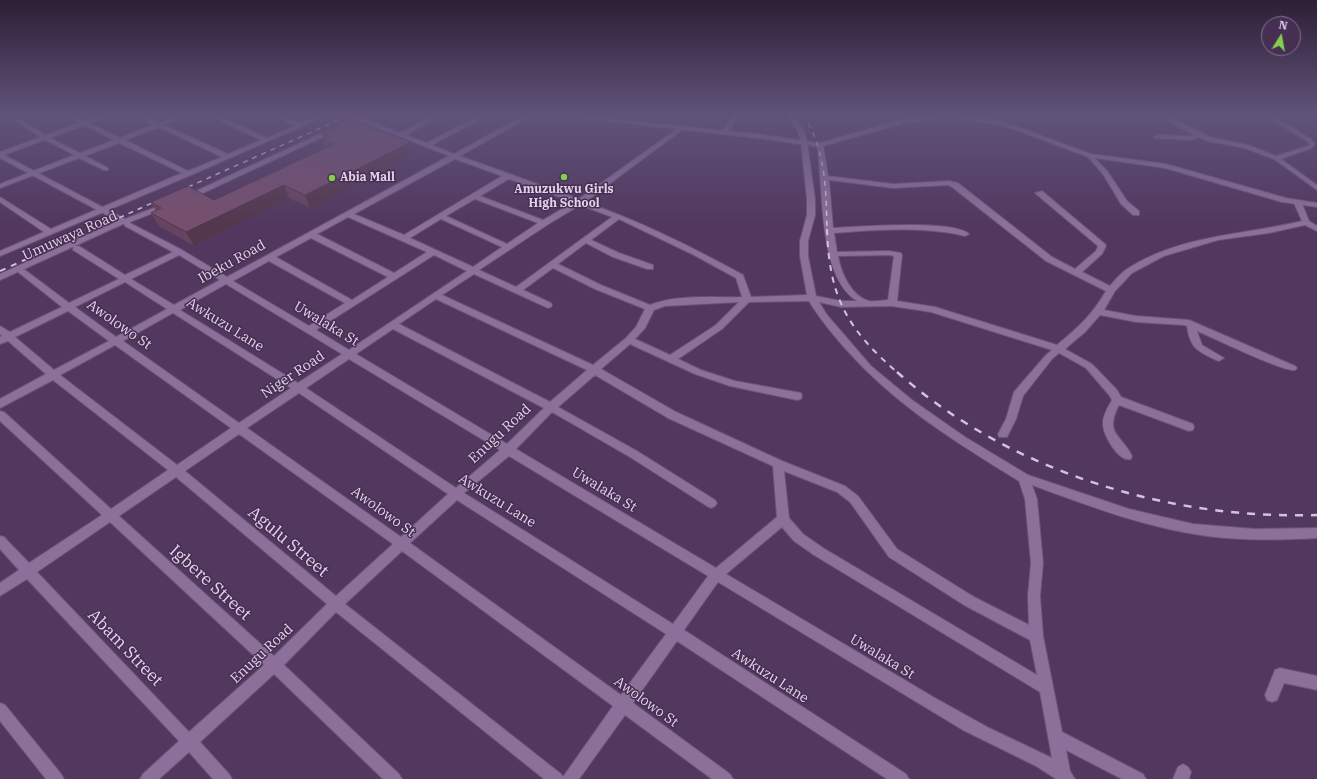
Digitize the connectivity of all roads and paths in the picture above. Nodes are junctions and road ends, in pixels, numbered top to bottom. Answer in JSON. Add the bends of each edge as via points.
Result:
{"nodes":[{"id":1,"x":73,"y":151,"type":"edge"},
{"id":2,"x":90,"y":151,"type":"edge"},
{"id":3,"x":143,"y":151,"type":"edge"},
{"id":4,"x":216,"y":151,"type":"edge"},
{"id":5,"x":241,"y":151,"type":"edge"},
{"id":6,"x":288,"y":151,"type":"edge"},
{"id":7,"x":443,"y":151,"type":"edge"},
{"id":8,"x":466,"y":151,"type":"edge"},
{"id":9,"x":649,"y":151,"type":"edge"},
{"id":10,"x":805,"y":151,"type":"edge"},
{"id":11,"x":821,"y":151,"type":"edge"},
{"id":12,"x":1077,"y":151,"type":"edge"},
{"id":13,"x":1259,"y":151,"type":"edge"},
{"id":14,"x":1299,"y":151,"type":"edge"},
{"id":15,"x":0,"y":154,"type":"edge"},
{"id":16,"x":81,"y":155,"type":"junction"},
{"id":17,"x":1090,"y":156,"type":"junction"},
{"id":18,"x":228,"y":157,"type":"junction"},
{"id":19,"x":456,"y":157,"type":"junction"},
{"id":20,"x":1276,"y":158,"type":"junction"},
{"id":21,"x":106,"y":169,"type":"dead end"},
{"id":22,"x":36,"y":172,"type":"junction"},
{"id":23,"x":189,"y":174,"type":"junction"},
{"id":24,"x":508,"y":176,"type":"junction"},
{"id":25,"x":826,"y":178,"type":"junction"},
{"id":26,"x":0,"y":186,"type":"edge"},
{"id":27,"x":1317,"y":188,"type":"edge"},
{"id":28,"x":1039,"y":193,"type":"dead end"},
{"id":29,"x":474,"y":196,"type":"junction"},
{"id":30,"x":0,"y":199,"type":"edge"},
{"id":31,"x":178,"y":201,"type":"edge"},
{"id":32,"x":580,"y":202,"type":"junction"},
{"id":33,"x":1298,"y":202,"type":"junction"},
{"id":34,"x":171,"y":204,"type":"edge"},
{"id":35,"x":1317,"y":205,"type":"edge"},
{"id":36,"x":102,"y":211,"type":"junction"},
{"id":37,"x":1136,"y":213,"type":"dead end"},
{"id":38,"x":348,"y":215,"type":"junction"},
{"id":39,"x":440,"y":216,"type":"junction"},
{"id":40,"x":618,"y":216,"type":"junction"},
{"id":41,"x":129,"y":222,"type":"junction"},
{"id":42,"x":1306,"y":222,"type":"junction"},
{"id":43,"x":544,"y":223,"type":"junction"},
{"id":44,"x":1317,"y":229,"type":"edge"},
{"id":45,"x":830,"y":230,"type":"junction"},
{"id":46,"x":51,"y":233,"type":"junction"},
{"id":47,"x":965,"y":234,"type":"dead end"},
{"id":48,"x":312,"y":235,"type":"junction"},
{"id":49,"x":404,"y":238,"type":"junction"},
{"id":50,"x":585,"y":240,"type":"junction"},
{"id":51,"x":508,"y":247,"type":"junction"},
{"id":52,"x":76,"y":248,"type":"junction"},
{"id":53,"x":179,"y":252,"type":"junction"},
{"id":54,"x":434,"y":252,"type":"junction"},
{"id":55,"x":0,"y":254,"type":"edge"},
{"id":56,"x":834,"y":254,"type":"junction"},
{"id":57,"x":269,"y":257,"type":"junction"},
{"id":58,"x":552,"y":264,"type":"junction"},
{"id":59,"x":650,"y":268,"type":"dead end"},
{"id":60,"x":472,"y":271,"type":"junction"},
{"id":61,"x":22,"y":272,"type":"junction"},
{"id":62,"x":1076,"y":273,"type":"junction"},
{"id":63,"x":0,"y":277,"type":"edge"},
{"id":64,"x":395,"y":277,"type":"junction"},
{"id":65,"x":126,"y":278,"type":"junction"},
{"id":66,"x":226,"y":281,"type":"junction"},
{"id":67,"x":0,"y":282,"type":"edge"},
{"id":68,"x":517,"y":290,"type":"junction"},
{"id":69,"x":1111,"y":290,"type":"junction"},
{"id":70,"x":436,"y":296,"type":"junction"},
{"id":71,"x":812,"y":298,"type":"junction"},
{"id":72,"x":747,"y":299,"type":"junction"},
{"id":73,"x":867,"y":303,"type":"junction"},
{"id":74,"x":892,"y":303,"type":"junction"},
{"id":75,"x":354,"y":304,"type":"junction"},
{"id":76,"x":548,"y":305,"type":"dead end"},
{"id":77,"x":68,"y":307,"type":"junction"},
{"id":78,"x":650,"y":308,"type":"junction"},
{"id":79,"x":173,"y":310,"type":"junction"},
{"id":80,"x":1098,"y":312,"type":"junction"},
{"id":81,"x":393,"y":324,"type":"junction"},
{"id":82,"x":1191,"y":326,"type":"junction"},
{"id":83,"x":308,"y":331,"type":"junction"},
{"id":84,"x":3,"y":336,"type":"edge"},
{"id":85,"x":629,"y":340,"type":"junction"},
{"id":86,"x":116,"y":341,"type":"junction"},
{"id":87,"x":1059,"y":349,"type":"junction"},
{"id":88,"x":349,"y":355,"type":"junction"},
{"id":89,"x":1220,"y":358,"type":"dead end"},
{"id":90,"x":670,"y":360,"type":"junction"},
{"id":91,"x":1292,"y":368,"type":"dead end"},
{"id":92,"x":593,"y":369,"type":"junction"},
{"id":93,"x":53,"y":374,"type":"junction"},
{"id":94,"x":298,"y":388,"type":"junction"},
{"id":95,"x":797,"y":396,"type":"dead end"},
{"id":96,"x":1117,"y":400,"type":"junction"},
{"id":97,"x":0,"y":404,"type":"edge"},
{"id":98,"x":552,"y":406,"type":"junction"},
{"id":99,"x":0,"y":414,"type":"edge"},
{"id":100,"x":1189,"y":427,"type":"dead end"},
{"id":101,"x":239,"y":428,"type":"junction"},
{"id":102,"x":1003,"y":434,"type":"dead end"},
{"id":103,"x":508,"y":450,"type":"junction"},
{"id":104,"x":1127,"y":456,"type":"dead end"},
{"id":105,"x":778,"y":464,"type":"junction"},
{"id":106,"x":177,"y":471,"type":"junction"},
{"id":107,"x":1024,"y":478,"type":"junction"},
{"id":108,"x":456,"y":494,"type":"junction"},
{"id":109,"x":711,"y":503,"type":"dead end"},
{"id":110,"x":111,"y":516,"type":"junction"},
{"id":111,"x":783,"y":519,"type":"junction"},
{"id":112,"x":1317,"y":533,"type":"edge"},
{"id":113,"x":0,"y":540,"type":"edge"},
{"id":114,"x":402,"y":544,"type":"junction"},
{"id":115,"x":27,"y":571,"type":"junction"},
{"id":116,"x":716,"y":575,"type":"junction"},
{"id":117,"x":0,"y":590,"type":"edge"},
{"id":118,"x":336,"y":604,"type":"junction"},
{"id":119,"x":675,"y":632,"type":"junction"},
{"id":120,"x":1036,"y":636,"type":"junction"},
{"id":121,"x":274,"y":665,"type":"junction"},
{"id":122,"x":1317,"y":683,"type":"edge"},
{"id":123,"x":1046,"y":688,"type":"junction"},
{"id":124,"x":1272,"y":695,"type":"dead end"},
{"id":125,"x":622,"y":704,"type":"junction"},
{"id":126,"x":0,"y":710,"type":"edge"},
{"id":127,"x":1056,"y":737,"type":"junction"},
{"id":128,"x":189,"y":742,"type":"junction"},
{"id":129,"x":1065,"y":777,"type":"edge"},
{"id":130,"x":56,"y":779,"type":"edge"},
{"id":131,"x":148,"y":779,"type":"edge"},
{"id":132,"x":224,"y":779,"type":"edge"},
{"id":133,"x":394,"y":779,"type":"edge"},
{"id":134,"x":556,"y":779,"type":"edge"},
{"id":135,"x":570,"y":779,"type":"edge"},
{"id":136,"x":725,"y":779,"type":"edge"},
{"id":137,"x":901,"y":779,"type":"edge"},
{"id":138,"x":1138,"y":779,"type":"edge"}],
"edges":[{"from":1,"to":16,"type":"street"},
{"from":2,"to":16,"type":"street"},
{"from":3,"to":23,"type":"street"},
{"from":4,"to":18,"type":"street"},
{"from":5,"to":18,"type":"street"},
{"from":6,"to":31,"type":"street"},
{"from":7,"to":19,"type":"street"},
{"from":8,"to":19,"type":"street","name":"Ibeku Road"},
{"from":9,"to":32,"type":"street","name":"Niger Road"},
{"from":10,"to":71,"type":"street","via":[[812,200],[804,241],[804,256]]},
{"from":11,"to":25,"type":"street"},
{"from":12,"to":17,"type":"street"},
{"from":13,"to":20,"type":"street"},
{"from":14,"to":20,"type":"street"},
{"from":15,"to":22,"type":"street","name":"Uwalaka St"},
{"from":16,"to":21,"type":"street"},
{"from":16,"to":22,"type":"street"},
{"from":17,"to":33,"type":"street","via":[[1166,166]]},
{"from":17,"to":37,"type":"street","via":[[1106,173],[1124,202]]},
{"from":18,"to":23,"type":"street"},
{"from":19,"to":24,"type":"street"},
{"from":19,"to":38,"type":"street","name":"Ibeku Road"},
{"from":20,"to":27,"type":"street"},
{"from":22,"to":26,"type":"street"},
{"from":22,"to":36,"type":"street","name":"Uwalaka St"},
{"from":23,"to":36,"type":"street"},
{"from":24,"to":29,"type":"street"},
{"from":24,"to":32,"type":"street"},
{"from":25,"to":45,"type":"street"},
{"from":25,"to":62,"type":"street","via":[[893,186],[954,184],[971,195],[986,211],[1048,259]]},
{"from":28,"to":62,"type":"street","via":[[1102,246],[1099,252]]},
{"from":29,"to":39,"type":"street"},
{"from":29,"to":43,"type":"street"},
{"from":30,"to":46,"type":"street"},
{"from":32,"to":40,"type":"street"},
{"from":32,"to":43,"type":"street","name":"Niger Road"},
{"from":33,"to":35,"type":"street"},
{"from":33,"to":42,"type":"street"},
{"from":34,"to":41,"type":"street"},
{"from":36,"to":41,"type":"street","name":"Uwalaka St"},
{"from":36,"to":46,"type":"street"},
{"from":38,"to":48,"type":"street","name":"Ibeku Road"},
{"from":38,"to":49,"type":"street"},
{"from":39,"to":49,"type":"street"},
{"from":39,"to":51,"type":"street"},
{"from":40,"to":50,"type":"street"},
{"from":40,"to":72,"type":"street","via":[[727,268],[740,277]]},
{"from":41,"to":52,"type":"street","name":"Umuwaya Road"},
{"from":41,"to":53,"type":"street","name":"Uwalaka St"},
{"from":41,"to":63,"type":"street","name":"Umuwaya Road"},
{"from":42,"to":44,"type":"street"},
{"from":42,"to":69,"type":"street","via":[[1269,231],[1217,238],[1162,254],[1129,271]]},
{"from":43,"to":51,"type":"street","name":"Niger Road"},
{"from":45,"to":47,"type":"street","via":[[896,227],[953,230]]},
{"from":45,"to":56,"type":"street"},
{"from":46,"to":55,"type":"street"},
{"from":48,"to":57,"type":"street","name":"Ibeku Road"},
{"from":48,"to":64,"type":"street"},
{"from":49,"to":54,"type":"street"},
{"from":50,"to":58,"type":"street"},
{"from":50,"to":59,"type":"street"},
{"from":51,"to":60,"type":"street","name":"Niger Road"},
{"from":52,"to":61,"type":"street","name":"Umuwaya Road"},
{"from":52,"to":65,"type":"street","name":"Awkuzu Lane"},
{"from":53,"to":65,"type":"street"},
{"from":53,"to":66,"type":"street","name":"Uwalaka St"},
{"from":54,"to":60,"type":"street"},
{"from":54,"to":64,"type":"street"},
{"from":56,"to":73,"type":"street","via":[[837,267],[849,290]]},
{"from":56,"to":74,"type":"street","via":[[898,255]]},
{"from":57,"to":66,"type":"street","name":"Ibeku Road"},
{"from":57,"to":75,"type":"street"},
{"from":58,"to":68,"type":"street"},
{"from":58,"to":78,"type":"street","via":[[598,287]]},
{"from":60,"to":68,"type":"street"},
{"from":60,"to":70,"type":"street","name":"Niger Road"},
{"from":61,"to":67,"type":"street","name":"Umuwaya Road"},
{"from":61,"to":77,"type":"street","name":"Awolowo St"},
{"from":62,"to":69,"type":"street"},
{"from":64,"to":75,"type":"street"},
{"from":65,"to":77,"type":"street"},
{"from":65,"to":79,"type":"street","name":"Awkuzu Lane"},
{"from":66,"to":79,"type":"street","name":"Ibeku Road"},
{"from":66,"to":83,"type":"street","name":"Uwalaka St"},
{"from":68,"to":76,"type":"street"},
{"from":69,"to":80,"type":"street"},
{"from":70,"to":81,"type":"street","name":"Niger Road"},
{"from":70,"to":92,"type":"street"},
{"from":71,"to":72,"type":"street"},
{"from":71,"to":73,"type":"street","via":[[840,304]]},
{"from":71,"to":107,"type":"street","via":[[838,336],[868,368],[908,403],[961,440]]},
{"from":72,"to":78,"type":"street","via":[[678,301]]},
{"from":72,"to":90,"type":"street","via":[[719,327]]},
{"from":73,"to":74,"type":"street"},
{"from":74,"to":87,"type":"street","via":[[932,309]]},
{"from":75,"to":83,"type":"street"},
{"from":77,"to":84,"type":"street"},
{"from":77,"to":86,"type":"street","name":"Awolowo St"},
{"from":78,"to":85,"type":"street","name":"Enugu Road","via":[[640,328]]},
{"from":79,"to":86,"type":"street","name":"Ibeku Road"},
{"from":79,"to":94,"type":"street","name":"Awkuzu Lane"},
{"from":80,"to":82,"type":"street","via":[[1136,319],[1180,321]]},
{"from":80,"to":87,"type":"street","via":[[1082,330]]},
{"from":81,"to":88,"type":"street","name":"Niger Road"},
{"from":81,"to":98,"type":"street"},
{"from":82,"to":89,"type":"street","via":[[1194,343]]},
{"from":82,"to":91,"type":"street"},
{"from":83,"to":88,"type":"street","name":"Uwalaka St"},
{"from":84,"to":93,"type":"street","name":"Agulu Street"},
{"from":85,"to":90,"type":"street"},
{"from":85,"to":92,"type":"street","name":"Enugu Road"},
{"from":86,"to":93,"type":"street","name":"Ibeku Road"},
{"from":86,"to":101,"type":"street","name":"Awolowo St"},
{"from":87,"to":96,"type":"street","via":[[1089,366]]},
{"from":87,"to":102,"type":"street","via":[[1049,357],[1018,395],[1011,419]]},
{"from":88,"to":94,"type":"street","name":"Niger Road"},
{"from":88,"to":103,"type":"street","name":"Uwalaka St"},
{"from":90,"to":95,"type":"street","via":[[734,384]]},
{"from":92,"to":98,"type":"street","name":"Enugu Road"},
{"from":92,"to":105,"type":"street","via":[[672,415]]},
{"from":93,"to":97,"type":"street","name":"Ibeku Road"},
{"from":93,"to":106,"type":"street","name":"Agulu Street"},
{"from":94,"to":101,"type":"street","name":"Niger Road"},
{"from":94,"to":108,"type":"street","name":"Awkuzu Lane"},
{"from":96,"to":100,"type":"street"},
{"from":96,"to":104,"type":"street","via":[[1107,422],[1110,437]]},
{"from":98,"to":103,"type":"street","name":"Enugu Road"},
{"from":98,"to":109,"type":"street"},
{"from":99,"to":110,"type":"street","name":"Igbere Street"},
{"from":101,"to":106,"type":"street","name":"Niger Road"},
{"from":101,"to":114,"type":"street","name":"Awolowo St"},
{"from":103,"to":108,"type":"street","name":"Enugu Road"},
{"from":103,"to":116,"type":"street","name":"Uwalaka St"},
{"from":105,"to":111,"type":"street"},
{"from":105,"to":120,"type":"street","via":[[841,489],[854,499],[893,553],[969,601]]},
{"from":106,"to":110,"type":"street","name":"Niger Road"},
{"from":106,"to":118,"type":"street","name":"Agulu Street"},
{"from":107,"to":112,"type":"street","via":[[1086,500],[1192,529],[1275,535]]},
{"from":107,"to":120,"type":"street","via":[[1031,499],[1037,563],[1034,596]]},
{"from":108,"to":114,"type":"street","name":"Enugu Road"},
{"from":108,"to":119,"type":"street","name":"Awkuzu Lane"},
{"from":110,"to":115,"type":"street","name":"Niger Road"},
{"from":110,"to":121,"type":"street","name":"Igbere Street"},
{"from":111,"to":116,"type":"street"},
{"from":111,"to":123,"type":"street","via":[[790,531],[814,549]]},
{"from":113,"to":115,"type":"street","name":"Abam Street"},
{"from":114,"to":118,"type":"street","name":"Enugu Road"},
{"from":114,"to":125,"type":"street","name":"Awolowo St"},
{"from":115,"to":117,"type":"street","name":"Niger Road"},
{"from":115,"to":128,"type":"street","name":"Abam Street"},
{"from":116,"to":119,"type":"street"},
{"from":116,"to":129,"type":"street","name":"Uwalaka St","via":[[930,703],[991,737],[1038,759]]},
{"from":118,"to":121,"type":"street","name":"Enugu Road"},
{"from":118,"to":134,"type":"street","name":"Agulu Street"},
{"from":119,"to":125,"type":"street"},
{"from":119,"to":137,"type":"street","name":"Awkuzu Lane"},
{"from":120,"to":123,"type":"street"},
{"from":121,"to":128,"type":"street","name":"Enugu Road"},
{"from":121,"to":133,"type":"street","name":"Igbere Street"},
{"from":122,"to":124,"type":"street","via":[[1280,675]]},
{"from":123,"to":127,"type":"street"},
{"from":125,"to":135,"type":"street"},
{"from":125,"to":136,"type":"street","name":"Awolowo St"},
{"from":126,"to":130,"type":"street"},
{"from":127,"to":129,"type":"street"},
{"from":127,"to":138,"type":"street"},
{"from":128,"to":131,"type":"street","name":"Enugu Road"},
{"from":128,"to":132,"type":"street","name":"Abam Street"}]}
